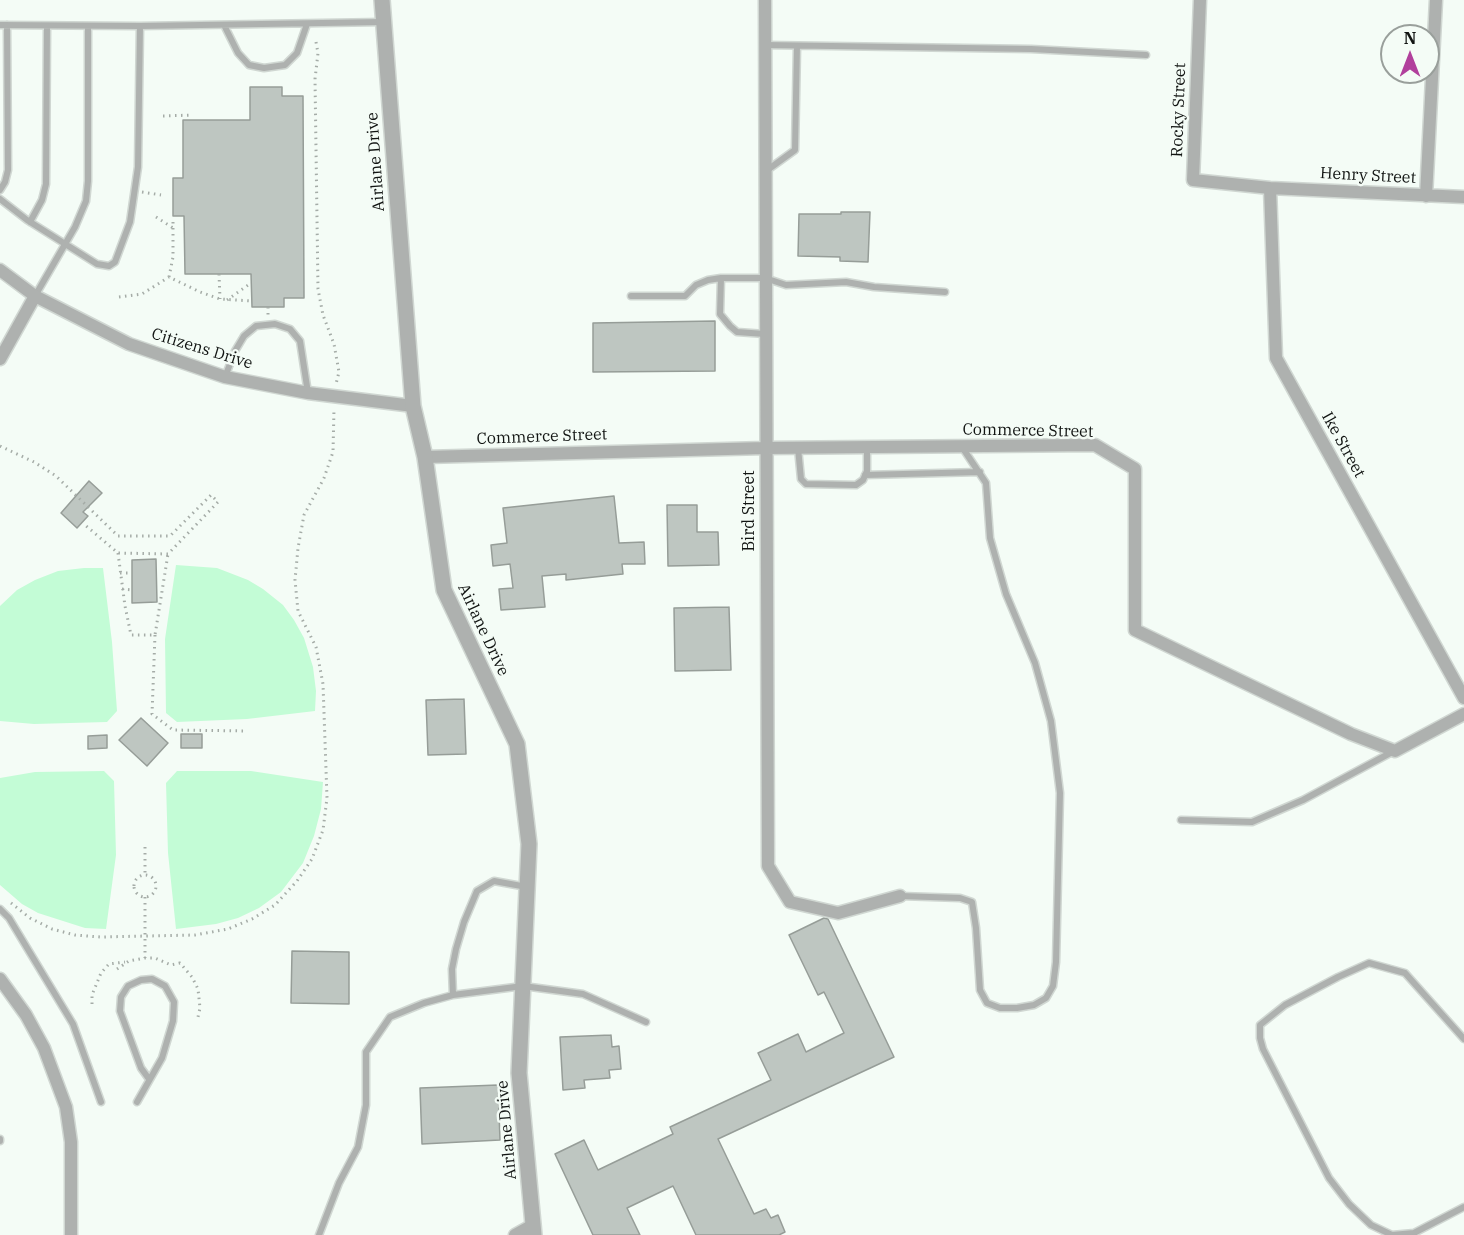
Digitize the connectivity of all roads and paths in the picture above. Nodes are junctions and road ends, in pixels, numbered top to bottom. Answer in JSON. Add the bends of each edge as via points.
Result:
{"nodes":[{"id":1,"x":382,"y":0,"type":"edge"},
{"id":2,"x":765,"y":0,"type":"edge"},
{"id":3,"x":1200,"y":0,"type":"edge"},
{"id":4,"x":1436,"y":0,"type":"edge"},
{"id":5,"x":384,"y":22,"type":"junction"},
{"id":6,"x":307,"y":24,"type":"junction"},
{"id":7,"x":4,"y":25,"type":"edge"},
{"id":8,"x":224,"y":25,"type":"junction"},
{"id":9,"x":47,"y":26,"type":"junction"},
{"id":10,"x":88,"y":26,"type":"junction"},
{"id":11,"x":140,"y":26,"type":"junction"},
{"id":12,"x":316,"y":42,"type":"dead end"},
{"id":13,"x":765,"y":45,"type":"junction"},
{"id":14,"x":796,"y":46,"type":"junction"},
{"id":15,"x":1146,"y":55,"type":"dead end"},
{"id":16,"x":193,"y":115,"type":"dead end"},
{"id":17,"x":163,"y":116,"type":"dead end"},
{"id":18,"x":765,"y":172,"type":"junction"},
{"id":19,"x":1270,"y":188,"type":"junction"},
{"id":20,"x":0,"y":190,"type":"edge"},
{"id":21,"x":135,"y":190,"type":"junction"},
{"id":22,"x":160,"y":195,"type":"dead end"},
{"id":23,"x":1426,"y":196,"type":"junction"},
{"id":24,"x":1464,"y":197,"type":"edge"},
{"id":25,"x":0,"y":199,"type":"edge"},
{"id":26,"x":156,"y":217,"type":"dead end"},
{"id":27,"x":173,"y":220,"type":"dead end"},
{"id":28,"x":30,"y":222,"type":"junction"},
{"id":29,"x":173,"y":228,"type":"junction"},
{"id":30,"x":65,"y":245,"type":"junction"},
{"id":31,"x":0,"y":270,"type":"edge"},
{"id":32,"x":219,"y":274,"type":"dead end"},
{"id":33,"x":169,"y":277,"type":"junction"},
{"id":34,"x":721,"y":278,"type":"junction"},
{"id":35,"x":765,"y":278,"type":"junction"},
{"id":36,"x":251,"y":283,"type":"dead end"},
{"id":37,"x":945,"y":292,"type":"dead end"},
{"id":38,"x":34,"y":297,"type":"junction"},
{"id":39,"x":119,"y":297,"type":"dead end"},
{"id":40,"x":631,"y":297,"type":"dead end"},
{"id":41,"x":220,"y":299,"type":"junction"},
{"id":42,"x":227,"y":300,"type":"junction"},
{"id":43,"x":252,"y":300,"type":"dead end"},
{"id":44,"x":765,"y":334,"type":"junction"},
{"id":45,"x":0,"y":359,"type":"edge"},
{"id":46,"x":225,"y":377,"type":"junction"},
{"id":47,"x":308,"y":393,"type":"junction"},
{"id":48,"x":334,"y":396,"type":"junction"},
{"id":49,"x":413,"y":406,"type":"junction"},
{"id":50,"x":0,"y":446,"type":"edge"},
{"id":51,"x":867,"y":447,"type":"junction"},
{"id":52,"x":962,"y":447,"type":"junction"},
{"id":53,"x":765,"y":448,"type":"junction"},
{"id":54,"x":798,"y":448,"type":"junction"},
{"id":55,"x":424,"y":457,"type":"junction"},
{"id":56,"x":980,"y":472,"type":"junction"},
{"id":57,"x":865,"y":476,"type":"junction"},
{"id":58,"x":85,"y":525,"type":"dead end"},
{"id":59,"x":118,"y":554,"type":"junction"},
{"id":60,"x":168,"y":554,"type":"junction"},
{"id":61,"x":120,"y":573,"type":"junction"},
{"id":62,"x":132,"y":573,"type":"dead end"},
{"id":63,"x":122,"y":590,"type":"junction"},
{"id":64,"x":133,"y":590,"type":"dead end"},
{"id":65,"x":155,"y":635,"type":"junction"},
{"id":66,"x":1464,"y":698,"type":"edge"},
{"id":67,"x":1464,"y":714,"type":"edge"},
{"id":68,"x":247,"y":731,"type":"dead end"},
{"id":69,"x":1395,"y":751,"type":"junction"},
{"id":70,"x":1181,"y":820,"type":"dead end"},
{"id":71,"x":145,"y":848,"type":"dead end"},
{"id":72,"x":145,"y":874,"type":"junction"},
{"id":73,"x":527,"y":887,"type":"junction"},
{"id":74,"x":900,"y":896,"type":"joint"},
{"id":75,"x":3,"y":897,"type":"dead end"},
{"id":76,"x":145,"y":897,"type":"junction"},
{"id":77,"x":0,"y":909,"type":"edge"},
{"id":78,"x":145,"y":935,"type":"junction"},
{"id":79,"x":145,"y":958,"type":"junction"},
{"id":80,"x":128,"y":962,"type":"junction"},
{"id":81,"x":117,"y":969,"type":"dead end"},
{"id":82,"x":0,"y":978,"type":"edge"},
{"id":83,"x":523,"y":986,"type":"junction"},
{"id":84,"x":453,"y":995,"type":"junction"},
{"id":85,"x":92,"y":1004,"type":"dead end"},
{"id":86,"x":198,"y":1017,"type":"dead end"},
{"id":87,"x":646,"y":1022,"type":"dead end"},
{"id":88,"x":1464,"y":1039,"type":"edge"},
{"id":89,"x":149,"y":1079,"type":"junction"},
{"id":90,"x":101,"y":1102,"type":"dead end"},
{"id":91,"x":137,"y":1102,"type":"dead end"},
{"id":92,"x":1464,"y":1207,"type":"edge"},
{"id":93,"x":534,"y":1230,"type":"edge"},
{"id":94,"x":71,"y":1235,"type":"edge"},
{"id":95,"x":318,"y":1235,"type":"edge"},
{"id":96,"x":515,"y":1235,"type":"edge"}],
"edges":[{"from":1,"to":5,"type":"street","name":"Airlane Drive"},
{"from":2,"to":13,"type":"street","name":"Bird Street"},
{"from":3,"to":19,"type":"street","name":"Rocky Street","via":[[1193,180]]},
{"from":4,"to":23,"type":"street"},
{"from":5,"to":6,"type":"lane"},
{"from":5,"to":49,"type":"street","name":"Airlane Drive"},
{"from":6,"to":8,"type":"lane"},
{"from":6,"to":8,"type":"lane","via":[[297,53],[285,65],[264,68],[249,65]]},
{"from":7,"to":9,"type":"lane"},
{"from":7,"to":20,"type":"lane","via":[[8,170]]},
{"from":8,"to":11,"type":"lane"},
{"from":9,"to":10,"type":"lane"},
{"from":9,"to":28,"type":"lane","via":[[46,184]]},
{"from":10,"to":11,"type":"lane"},
{"from":10,"to":30,"type":"lane","via":[[86,201]]},
{"from":11,"to":21,"type":"lane"},
{"from":12,"to":48,"type":"path","via":[[318,289],[339,372]]},
{"from":13,"to":14,"type":"lane"},
{"from":13,"to":18,"type":"street","name":"Bird Street"},
{"from":14,"to":15,"type":"lane","via":[[1031,49]]},
{"from":14,"to":18,"type":"lane","via":[[795,150]]},
{"from":16,"to":17,"type":"path"},
{"from":18,"to":35,"type":"street","name":"Bird Street"},
{"from":19,"to":23,"type":"street","name":"Henry Street"},
{"from":19,"to":66,"type":"street","name":"Ike Street","via":[[1276,358]]},
{"from":21,"to":22,"type":"path"},
{"from":21,"to":30,"type":"lane","via":[[130,222],[115,262],[109,266],[97,264]]},
{"from":23,"to":24,"type":"street","name":"Henry Street"},
{"from":25,"to":28,"type":"lane"},
{"from":26,"to":29,"type":"path"},
{"from":27,"to":29,"type":"path"},
{"from":28,"to":30,"type":"lane"},
{"from":29,"to":33,"type":"path"},
{"from":30,"to":38,"type":"lane"},
{"from":31,"to":38,"type":"street","name":"Citizens Drive"},
{"from":32,"to":41,"type":"path"},
{"from":33,"to":39,"type":"path","via":[[142,294]]},
{"from":33,"to":41,"type":"path"},
{"from":34,"to":35,"type":"lane"},
{"from":34,"to":40,"type":"lane","via":[[696,285],[685,296]]},
{"from":34,"to":44,"type":"lane","via":[[720,314],[737,332]]},
{"from":35,"to":37,"type":"lane","via":[[786,285],[846,282]]},
{"from":35,"to":44,"type":"street","name":"Bird Street"},
{"from":36,"to":42,"type":"path"},
{"from":38,"to":45,"type":"street"},
{"from":38,"to":46,"type":"street","name":"Citizens Drive","via":[[129,344]]},
{"from":41,"to":42,"type":"path"},
{"from":42,"to":43,"type":"path"},
{"from":44,"to":53,"type":"street","name":"Bird Street"},
{"from":46,"to":47,"type":"street","name":"Citizens Drive"},
{"from":46,"to":47,"type":"lane","via":[[244,336],[256,326],[275,324],[290,329],[300,341]]},
{"from":47,"to":48,"type":"street","name":"Citizens Drive"},
{"from":48,"to":49,"type":"street","name":"Citizens Drive"},
{"from":48,"to":78,"type":"path","via":[[333,452],[304,515],[295,580],[298,611],[316,647],[323,684],[327,798],[323,830],[312,859],[297,881],[275,905],[252,919],[195,934]]},
{"from":49,"to":55,"type":"street","name":"Airlane Drive"},
{"from":50,"to":60,"type":"path","via":[[56,476],[118,536],[170,536],[211,495],[218,502]]},
{"from":51,"to":52,"type":"street","name":"Commerce Street"},
{"from":51,"to":54,"type":"street","name":"Commerce Street"},
{"from":51,"to":57,"type":"lane"},
{"from":52,"to":56,"type":"lane"},
{"from":52,"to":69,"type":"street","name":"Commerce Street","via":[[1095,446],[1135,469],[1135,630],[1351,734]]},
{"from":53,"to":54,"type":"street","name":"Commerce Street"},
{"from":53,"to":55,"type":"street","name":"Commerce Street"},
{"from":53,"to":74,"type":"street","name":"Bird Street","via":[[768,866],[790,902],[838,913]]},
{"from":54,"to":57,"type":"lane","via":[[801,479],[807,484],[856,484]]},
{"from":55,"to":73,"type":"street","name":"Airlane Drive","via":[[444,590],[518,744],[529,844]]},
{"from":56,"to":57,"type":"lane"},
{"from":56,"to":74,"type":"lane","via":[[986,483],[990,538],[1006,594],[1035,663],[1051,721],[1060,793],[1053,986],[1046,998],[1017,1008],[1000,1008],[987,1002],[980,990],[972,902]]},
{"from":58,"to":59,"type":"path"},
{"from":59,"to":60,"type":"path"},
{"from":59,"to":61,"type":"path"},
{"from":60,"to":65,"type":"path"},
{"from":61,"to":62,"type":"path"},
{"from":61,"to":63,"type":"path"},
{"from":63,"to":64,"type":"path"},
{"from":63,"to":65,"type":"path","via":[[131,635]]},
{"from":65,"to":68,"type":"path","via":[[152,714],[173,730]]},
{"from":67,"to":69,"type":"street"},
{"from":69,"to":70,"type":"lane","via":[[1303,800],[1251,822]]},
{"from":71,"to":72,"type":"path"},
{"from":72,"to":76,"type":"path","via":[[154,878],[156,886],[154,893]]},
{"from":72,"to":76,"type":"path","via":[[137,877],[133,888]]},
{"from":73,"to":83,"type":"street","name":"Airlane Drive"},
{"from":73,"to":84,"type":"lane","via":[[494,881],[477,891],[456,949]]},
{"from":75,"to":78,"type":"path","via":[[30,918],[63,932],[100,937]]},
{"from":76,"to":78,"type":"path"},
{"from":77,"to":90,"type":"lane","via":[[74,1024]]},
{"from":78,"to":79,"type":"path"},
{"from":79,"to":80,"type":"path"},
{"from":79,"to":86,"type":"path","via":[[171,965],[180,963],[186,969],[198,989]]},
{"from":80,"to":81,"type":"path"},
{"from":80,"to":85,"type":"path","via":[[109,964],[100,973]]},
{"from":82,"to":94,"type":"street","via":[[44,1048],[66,1107],[71,1142]]},
{"from":83,"to":84,"type":"lane"},
{"from":83,"to":87,"type":"lane","via":[[584,994]]},
{"from":83,"to":93,"type":"street","name":"Airlane Drive","via":[[519,1074]]},
{"from":84,"to":95,"type":"lane","via":[[390,1017],[366,1052],[366,1105],[358,1147]]},
{"from":88,"to":92,"type":"lane","via":[[1405,973],[1369,963],[1285,1005],[1260,1025],[1263,1049],[1329,1178],[1371,1225],[1392,1235],[1414,1233]]},
{"from":89,"to":89,"type":"lane","via":[[162,1058],[173,1021],[174,1002],[165,986],[152,979],[128,986],[121,997],[120,1011],[141,1068]]},
{"from":89,"to":91,"type":"lane"},
{"from":93,"to":96,"type":"street"}]}
